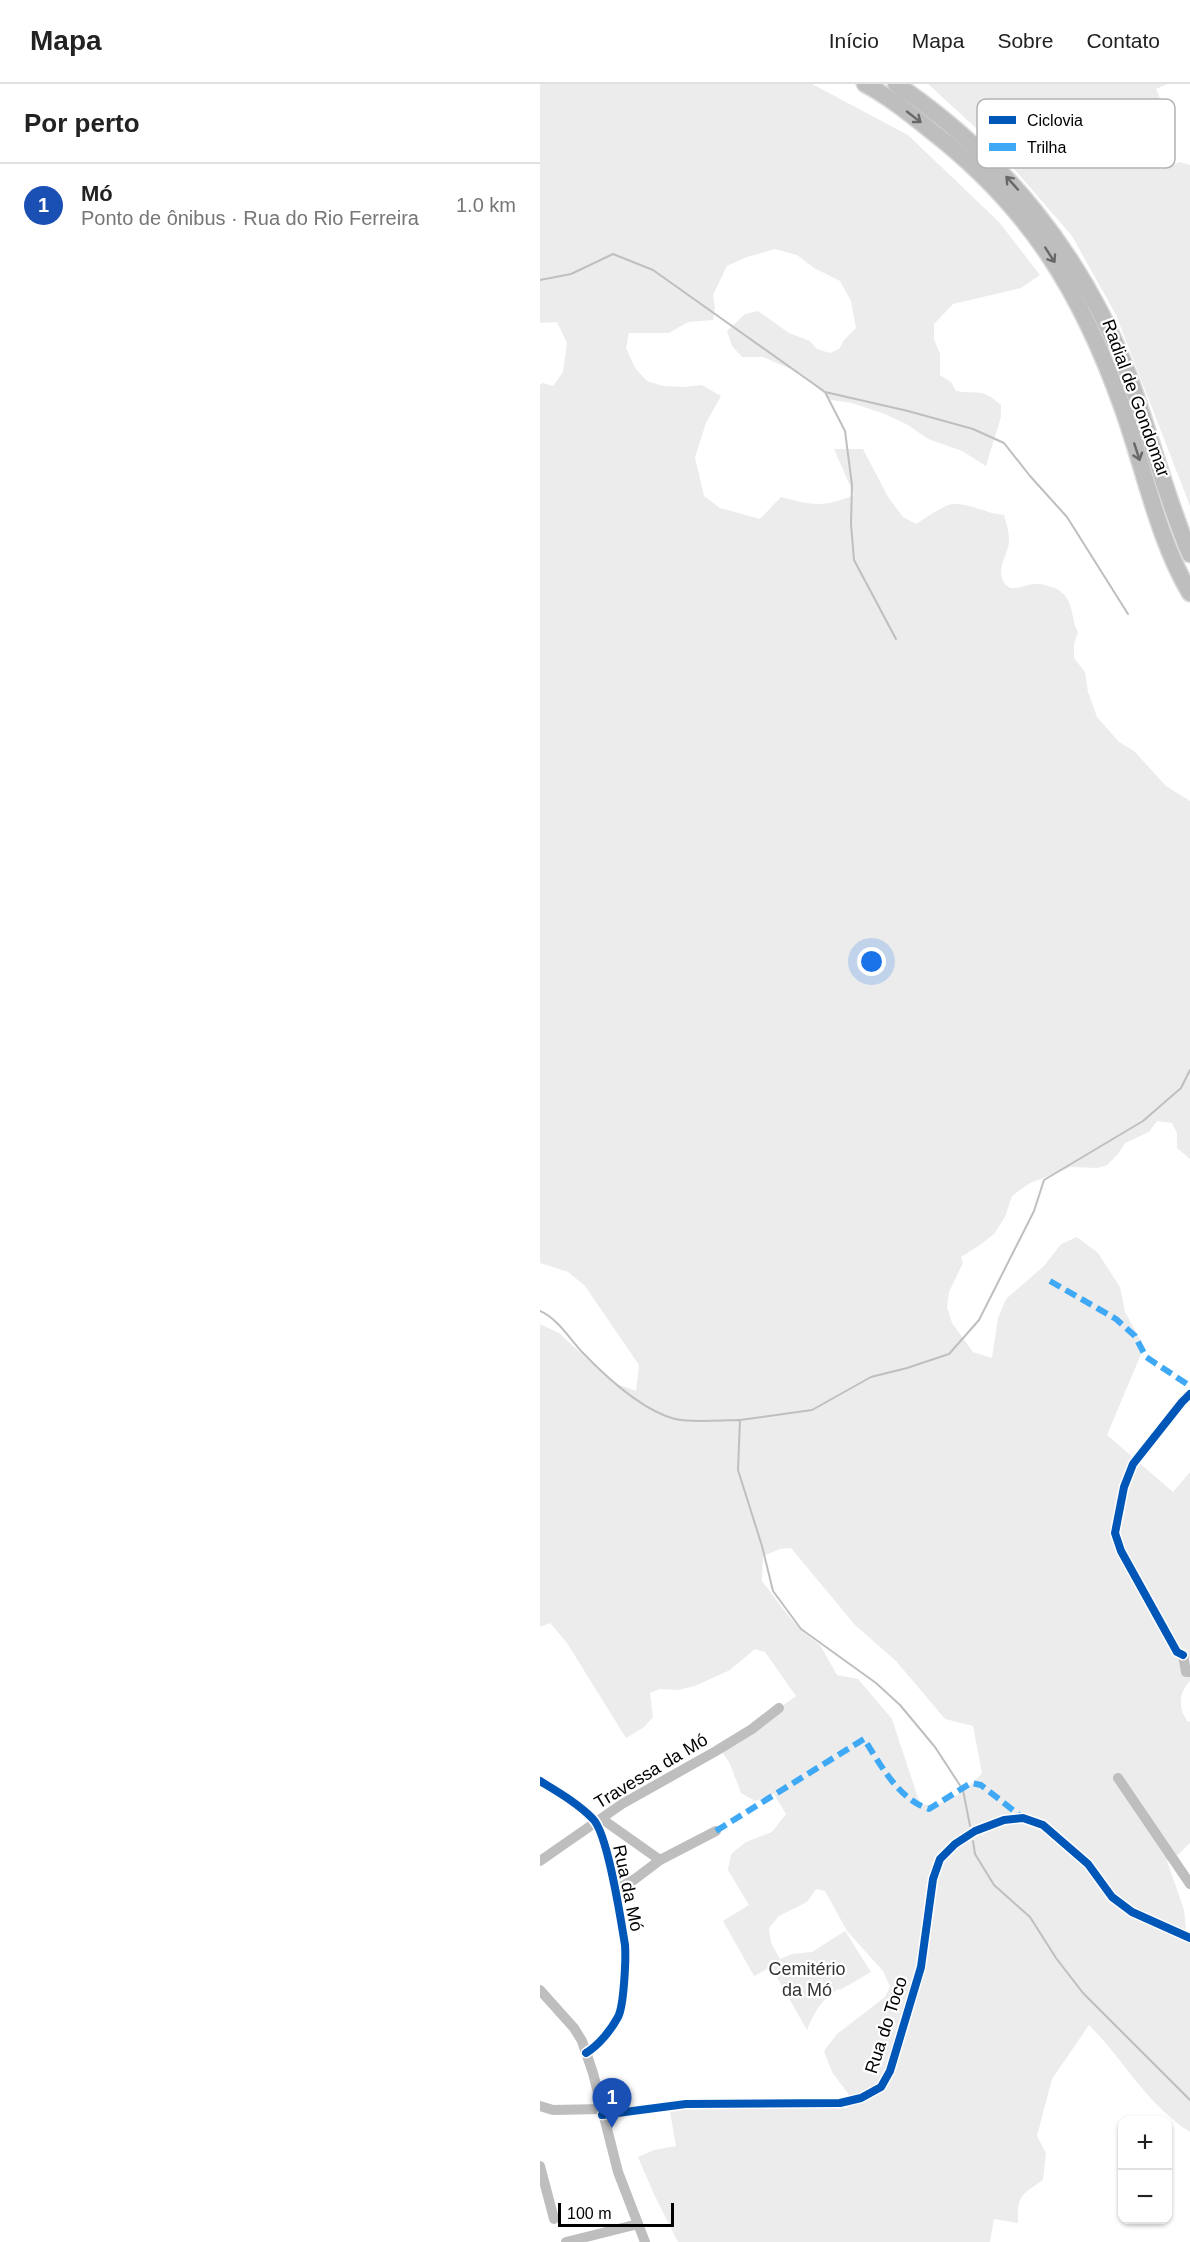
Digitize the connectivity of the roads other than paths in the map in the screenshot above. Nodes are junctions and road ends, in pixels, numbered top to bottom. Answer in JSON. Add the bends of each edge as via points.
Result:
{"nodes":[{"id":1,"x":866,"y":84,"type":"edge"},
{"id":2,"x":896,"y":84,"type":"edge"},
{"id":3,"x":977,"y":149,"type":"edge"},
{"id":4,"x":997,"y":168,"type":"edge"},
{"id":5,"x":1190,"y":554,"type":"edge"},
{"id":6,"x":1190,"y":593,"type":"edge"},
{"id":7,"x":1190,"y":1394,"type":"edge"},
{"id":8,"x":1186,"y":1655,"type":"edge"},
{"id":9,"x":1190,"y":1672,"type":"edge"},
{"id":10,"x":778,"y":1708,"type":"dead end"},
{"id":11,"x":1118,"y":1778,"type":"dead end"},
{"id":12,"x":540,"y":1781,"type":"edge"},
{"id":13,"x":599,"y":1821,"type":"junction"},
{"id":14,"x":716,"y":1831,"type":"dead end"},
{"id":15,"x":660,"y":1860,"type":"junction"},
{"id":16,"x":540,"y":1861,"type":"edge"},
{"id":17,"x":1190,"y":1884,"type":"edge"},
{"id":18,"x":615,"y":1890,"type":"junction"},
{"id":19,"x":1190,"y":1938,"type":"edge"},
{"id":20,"x":540,"y":1990,"type":"edge"},
{"id":21,"x":586,"y":2053,"type":"junction"},
{"id":22,"x":540,"y":2107,"type":"edge"},
{"id":23,"x":602,"y":2112,"type":"junction"},
{"id":24,"x":540,"y":2166,"type":"edge"},
{"id":25,"x":554,"y":2218,"type":"dead end"},
{"id":26,"x":638,"y":2224,"type":"junction"},
{"id":27,"x":608,"y":2231,"type":"junction"},
{"id":28,"x":573,"y":2241,"type":"edge"},
{"id":29,"x":596,"y":2242,"type":"edge"},
{"id":30,"x":645,"y":2242,"type":"edge"}],
"edges":[{"from":1,"to":6,"type":"highway","name":"Radial de Gondomar","one_way":true,"via":[[936,134],[1001,193],[1038,237],[1062,274],[1107,365],[1163,532]]},
{"from":3,"to":2,"type":"highway","name":"Radial de Gondomar","one_way":true},
{"from":5,"to":4,"type":"highway","name":"Radial de Gondomar","one_way":true,"via":[[1125,366],[1084,281],[1055,236]]},
{"from":7,"to":8,"type":"street","via":[[1133,1464],[1115,1533],[1177,1652]]},
{"from":8,"to":9,"type":"street","via":[[1186,1672]]},
{"from":10,"to":13,"type":"street","name":"Travessa da Mó","via":[[752,1728]]},
{"from":11,"to":17,"type":"street"},
{"from":12,"to":13,"type":"street","name":"Rua da Mó"},
{"from":13,"to":15,"type":"street"},
{"from":13,"to":16,"type":"street","name":"Travessa da Mó"},
{"from":13,"to":18,"type":"street","name":"Rua da Mó"},
{"from":14,"to":15,"type":"street"},
{"from":15,"to":18,"type":"street"},
{"from":18,"to":21,"type":"street","name":"Rua da Mó","via":[[626,1958],[619,2015]]},
{"from":19,"to":23,"type":"street","name":"Rua do Toco","via":[[1132,1912],[1112,1897],[1088,1864],[1043,1826],[1023,1818],[1004,1820],[975,1831],[940,1858],[933,1879],[921,1967],[891,2071],[881,2087],[840,2103],[686,2104]]},
{"from":20,"to":21,"type":"street","via":[[574,2028]]},
{"from":21,"to":23,"type":"street"},
{"from":22,"to":23,"type":"street"},
{"from":23,"to":26,"type":"street","via":[[618,2172]]},
{"from":24,"to":25,"type":"street"},
{"from":26,"to":27,"type":"street"},
{"from":26,"to":30,"type":"street"},
{"from":27,"to":28,"type":"street"},
{"from":27,"to":29,"type":"street"}]}
